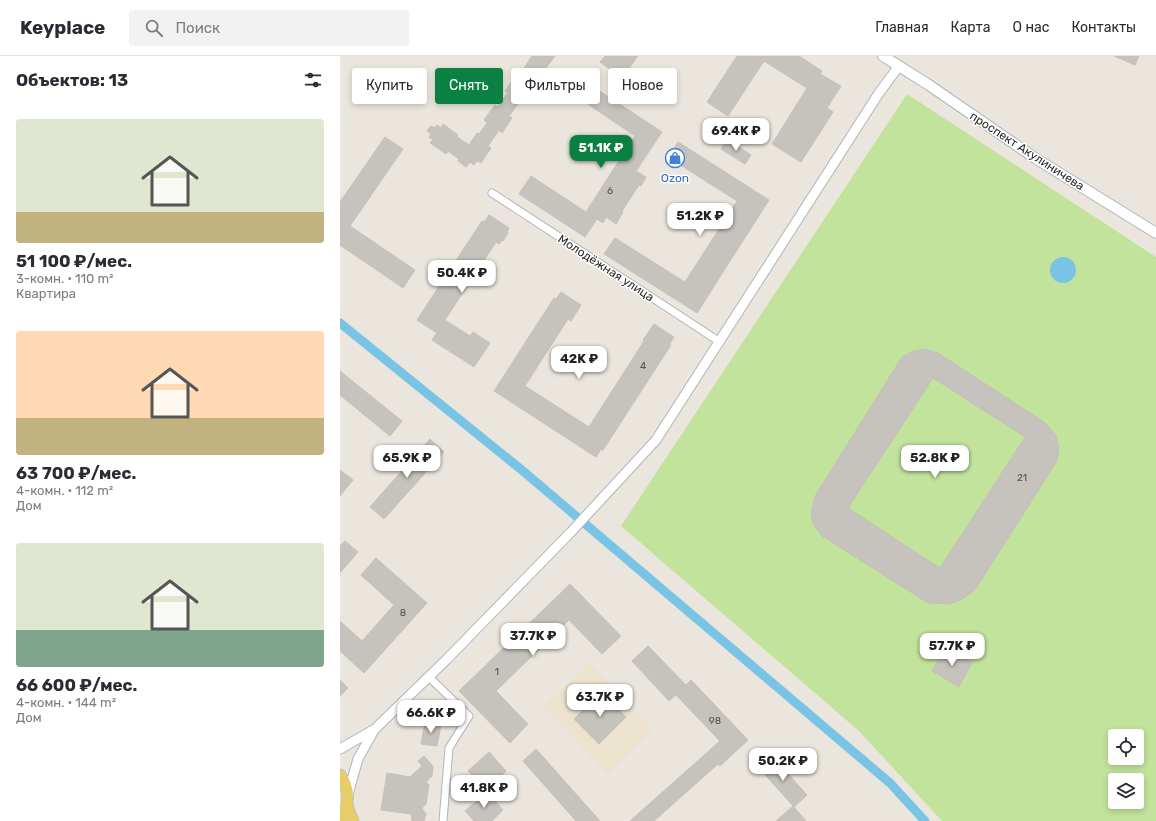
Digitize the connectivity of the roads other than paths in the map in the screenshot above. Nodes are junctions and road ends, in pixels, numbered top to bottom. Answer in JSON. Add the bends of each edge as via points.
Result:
{"nodes":[{"id":1,"x":883,"y":56,"type":"edge"},
{"id":2,"x":898,"y":66,"type":"junction"},
{"id":3,"x":492,"y":193,"type":"dead end"},
{"id":4,"x":1156,"y":233,"type":"edge"},
{"id":5,"x":720,"y":342,"type":"junction"},
{"id":6,"x":429,"y":677,"type":"junction"},
{"id":7,"x":374,"y":729,"type":"junction"},
{"id":8,"x":340,"y":749,"type":"edge"},
{"id":9,"x":340,"y":775,"type":"edge"},
{"id":10,"x":348,"y":794,"type":"junction"},
{"id":11,"x":347,"y":806,"type":"junction"},
{"id":12,"x":340,"y":820,"type":"edge"},
{"id":13,"x":353,"y":821,"type":"edge"},
{"id":14,"x":443,"y":821,"type":"edge"}],
"edges":[{"from":1,"to":2,"type":"main road","name":"проспект Акулиничева"},
{"from":2,"to":4,"type":"main road","name":"проспект Акулиничева","via":[[1035,158]]},
{"from":2,"to":5,"type":"street"},
{"from":3,"to":5,"type":"street","name":"Молодёжная улица"},
{"from":5,"to":6,"type":"street","via":[[656,440],[571,532]]},
{"from":6,"to":7,"type":"street"},
{"from":6,"to":14,"type":"street","via":[[469,716],[449,748]]},
{"from":7,"to":8,"type":"street"},
{"from":7,"to":10,"type":"street","via":[[358,760]]},
{"from":9,"to":10,"type":"main road"},
{"from":10,"to":11,"type":"main road"},
{"from":11,"to":12,"type":"main road"},
{"from":11,"to":13,"type":"main road"}]}
